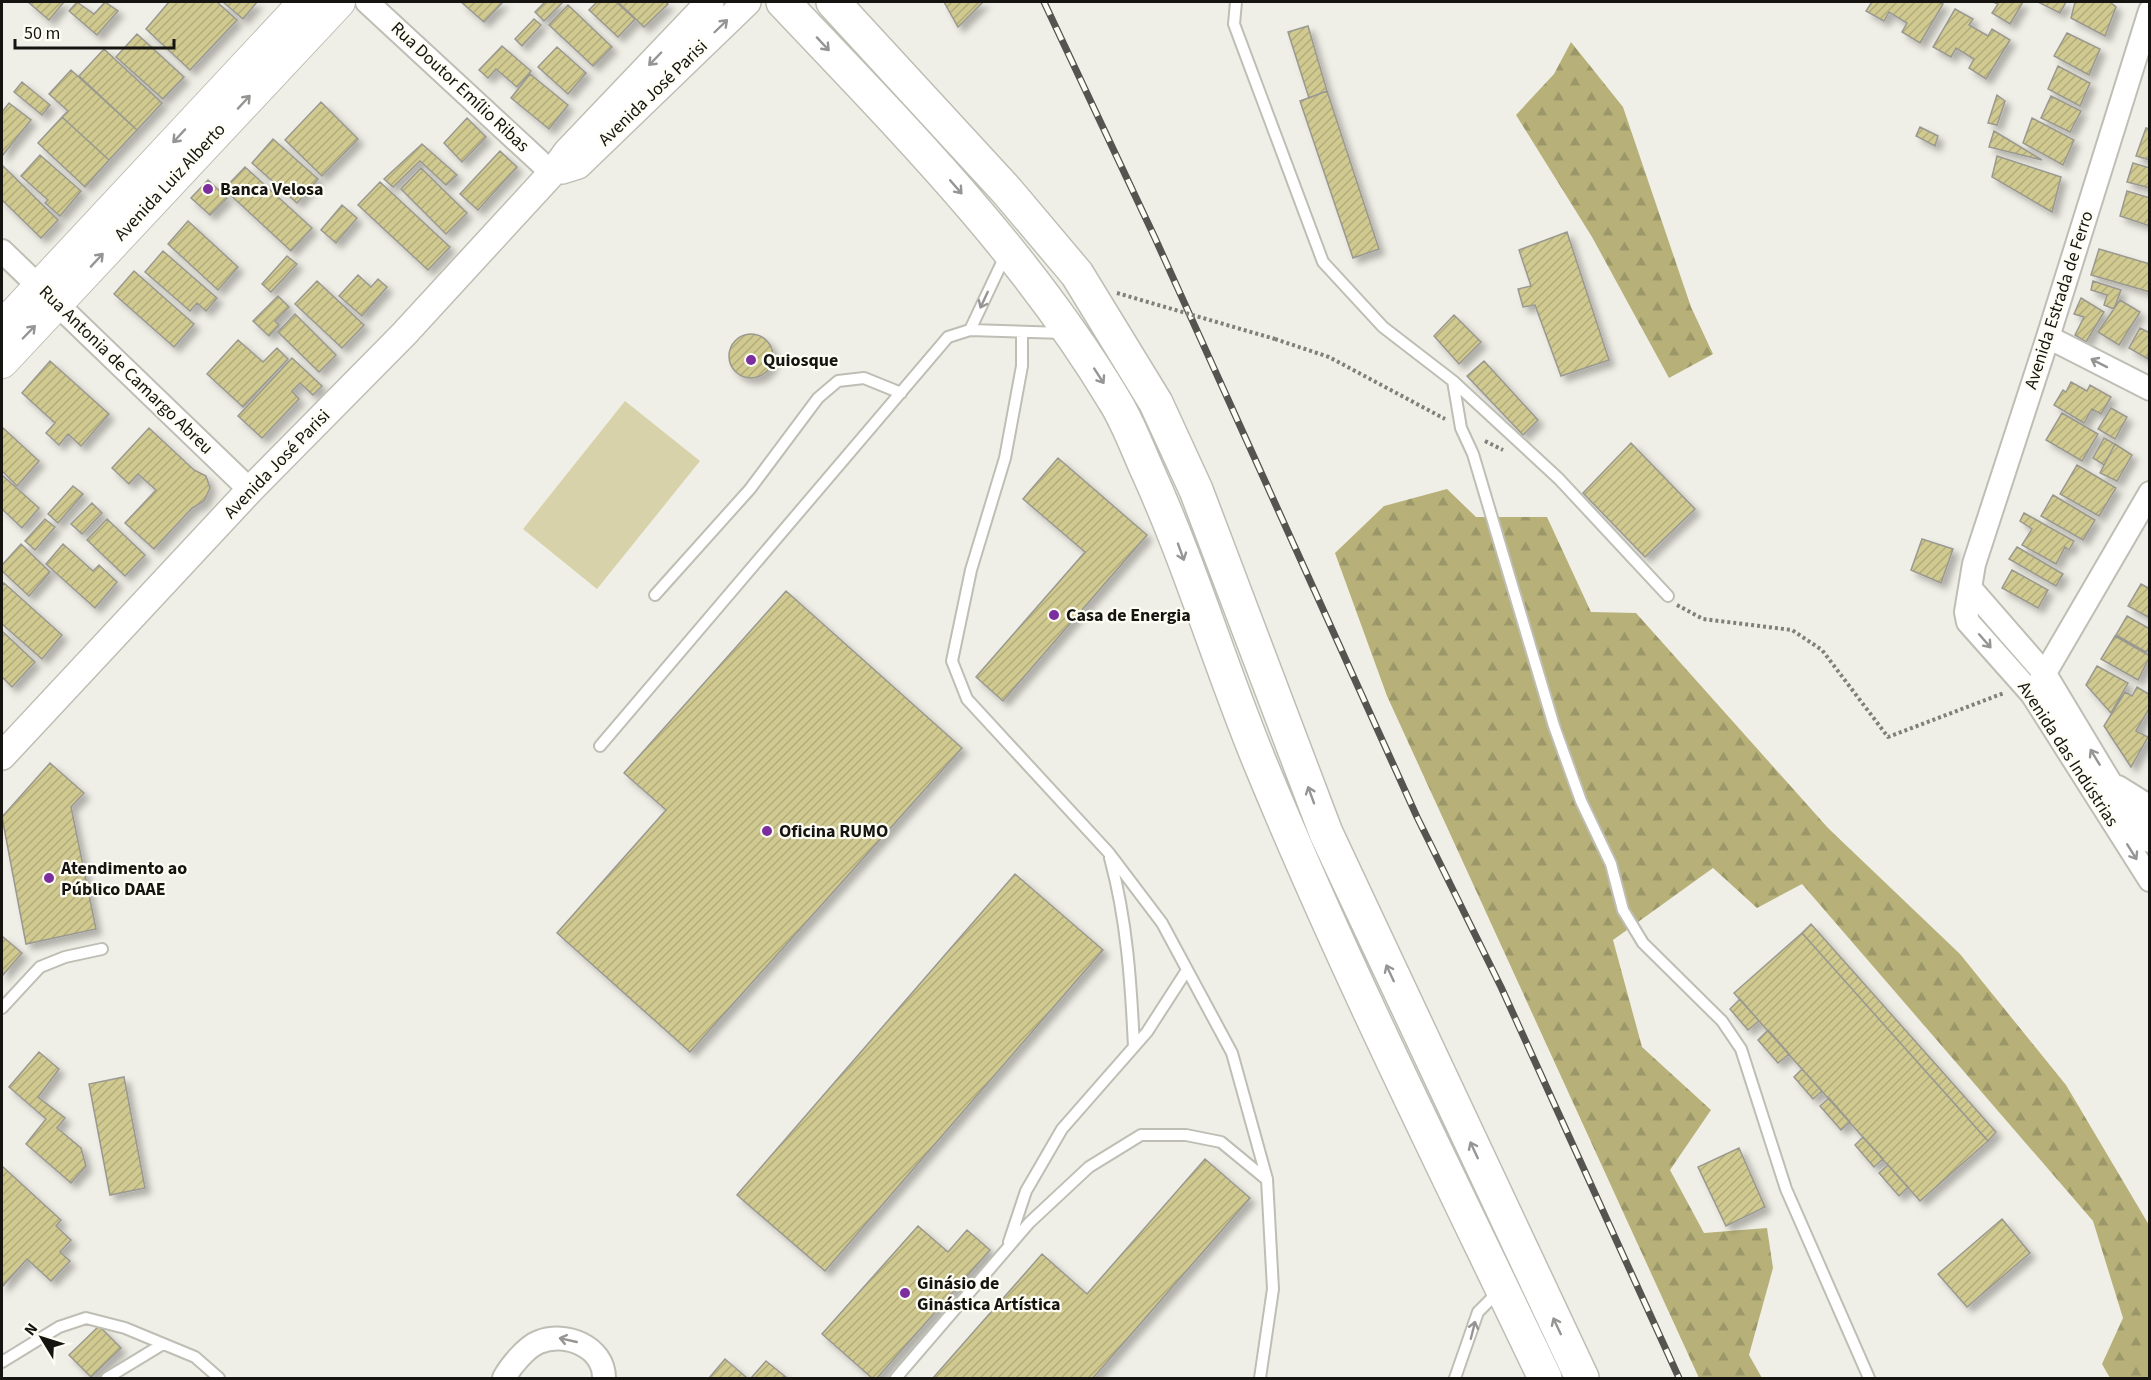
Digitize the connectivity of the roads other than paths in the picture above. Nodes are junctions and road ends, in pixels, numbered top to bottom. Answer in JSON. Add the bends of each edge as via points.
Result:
{"nodes":[{"id":1,"x":305,"y":2,"type":"edge"},
{"id":2,"x":339,"y":2,"type":"edge"},
{"id":3,"x":367,"y":2,"type":"edge"},
{"id":4,"x":710,"y":2,"type":"edge"},
{"id":5,"x":747,"y":2,"type":"edge"},
{"id":6,"x":783,"y":2,"type":"edge"},
{"id":7,"x":833,"y":2,"type":"edge"},
{"id":8,"x":1236,"y":2,"type":"edge"},
{"id":9,"x":2150,"y":11,"type":"edge"},
{"id":10,"x":552,"y":173,"type":"junction"},
{"id":11,"x":1009,"y":247,"type":"junction"},
{"id":12,"x":2,"y":251,"type":"edge"},
{"id":13,"x":48,"y":295,"type":"junction"},
{"id":14,"x":2,"y":327,"type":"edge"},
{"id":15,"x":970,"y":330,"type":"junction"},
{"id":16,"x":1022,"y":332,"type":"junction"},
{"id":17,"x":1070,"y":333,"type":"junction"},
{"id":18,"x":2048,"y":338,"type":"junction"},
{"id":19,"x":2,"y":362,"type":"edge"},
{"id":20,"x":1453,"y":381,"type":"junction"},
{"id":21,"x":2150,"y":389,"type":"edge"},
{"id":22,"x":901,"y":393,"type":"junction"},
{"id":23,"x":250,"y":490,"type":"junction"},
{"id":24,"x":2150,"y":493,"type":"edge"},
{"id":25,"x":1971,"y":589,"type":"junction"},
{"id":26,"x":655,"y":595,"type":"dead end"},
{"id":27,"x":1668,"y":596,"type":"road end"},
{"id":28,"x":2045,"y":674,"type":"junction"},
{"id":29,"x":2028,"y":690,"type":"junction"},
{"id":30,"x":600,"y":746,"type":"dead end"},
{"id":31,"x":2,"y":756,"type":"edge"},
{"id":32,"x":2110,"y":782,"type":"junction"},
{"id":33,"x":2150,"y":807,"type":"edge"},
{"id":34,"x":2150,"y":841,"type":"edge"},
{"id":35,"x":1109,"y":853,"type":"junction"},
{"id":36,"x":2150,"y":880,"type":"edge"},
{"id":37,"x":102,"y":949,"type":"dead end"},
{"id":38,"x":1187,"y":970,"type":"junction"},
{"id":39,"x":2,"y":1008,"type":"edge"},
{"id":40,"x":1134,"y":1047,"type":"junction"},
{"id":41,"x":1267,"y":1179,"type":"junction"},
{"id":42,"x":1007,"y":1248,"type":"junction"},
{"id":43,"x":1500,"y":1290,"type":"junction"},
{"id":44,"x":163,"y":1344,"type":"junction"},
{"id":45,"x":2,"y":1362,"type":"edge"},
{"id":46,"x":107,"y":1378,"type":"edge"},
{"id":47,"x":219,"y":1378,"type":"edge"},
{"id":48,"x":504,"y":1378,"type":"edge"},
{"id":49,"x":604,"y":1378,"type":"edge"},
{"id":50,"x":896,"y":1378,"type":"edge"},
{"id":51,"x":1260,"y":1378,"type":"edge"},
{"id":52,"x":1455,"y":1378,"type":"edge"},
{"id":53,"x":1545,"y":1378,"type":"edge"},
{"id":54,"x":1582,"y":1378,"type":"edge"},
{"id":55,"x":1869,"y":1378,"type":"edge"}],
"edges":[{"from":1,"to":13,"type":"main road","name":"Avenida Luiz Alberto","one_way":true},
{"from":13,"to":2,"type":"main road","name":"Avenida Luiz Alberto","one_way":true},
{"from":3,"to":10,"type":"street","name":"Rua Doutor Emílio Ribas"},
{"from":4,"to":10,"type":"street","name":"Avenida José Parisi","one_way":true,"via":[[567,152]]},
{"from":10,"to":5,"type":"street","name":"Avenida José Parisi","one_way":true,"via":[[578,165]]},
{"from":6,"to":11,"type":"main road","one_way":true},
{"from":54,"to":7,"type":"main road","one_way":true,"via":[[1326,833],[1196,490],[1156,403],[1077,274],[1007,191]]},
{"from":8,"to":20,"type":"lane","via":[[1234,24],[1323,262],[1383,327]]},
{"from":9,"to":18,"type":"street","name":"Avenida Estrada de Ferro"},
{"from":10,"to":23,"type":"street","name":"Avenida José Parisi","via":[[404,334]]},
{"from":11,"to":15,"type":"lane","one_way":true},
{"from":11,"to":17,"type":"main road"},
{"from":12,"to":13,"type":"street","name":"Rua Antonia de Camargo Abreu"},
{"from":13,"to":14,"type":"main road","name":"Avenida Luiz Alberto"},
{"from":19,"to":13,"type":"main road","name":"Avenida Luiz Alberto","one_way":true},
{"from":13,"to":23,"type":"street","name":"Rua Antonia de Camargo Abreu"},
{"from":15,"to":16,"type":"lane"},
{"from":15,"to":22,"type":"lane","via":[[948,337]]},
{"from":16,"to":17,"type":"lane"},
{"from":16,"to":35,"type":"lane","via":[[1022,366],[1005,458],[971,570],[952,660],[968,699]]},
{"from":17,"to":43,"type":"main road","one_way":true,"via":[[1117,404],[1167,513],[1236,705],[1296,849]]},
{"from":21,"to":18,"type":"street","one_way":true},
{"from":18,"to":25,"type":"street","name":"Avenida Estrada de Ferro","via":[[1974,564]]},
{"from":20,"to":27,"type":"lane","via":[[1559,478]]},
{"from":20,"to":55,"type":"lane","via":[[1461,428],[1473,454],[1554,726],[1581,801],[1611,864],[1623,910],[1643,943],[1722,1021],[1741,1049],[1786,1189]]},
{"from":22,"to":26,"type":"lane","via":[[864,378],[838,381],[818,398],[750,489]]},
{"from":22,"to":30,"type":"lane"},
{"from":23,"to":31,"type":"street","name":"Avenida José Parisi"},
{"from":24,"to":28,"type":"street"},
{"from":25,"to":28,"type":"street","name":"Avenida das Indústrias"},
{"from":25,"to":29,"type":"street","name":"Avenida das Indústrias","one_way":true,"via":[[1968,622]]},
{"from":28,"to":29,"type":"street"},
{"from":32,"to":28,"type":"street","name":"Avenida das Indústrias","one_way":true},
{"from":29,"to":36,"type":"street","name":"Avenida das Indústrias","one_way":true},
{"from":32,"to":33,"type":"street"},
{"from":32,"to":34,"type":"street","name":"Avenida das Indústrias"},
{"from":35,"to":38,"type":"lane","via":[[1162,923]]},
{"from":35,"to":40,"type":"lane","via":[[1131,969]]},
{"from":37,"to":39,"type":"lane","via":[[40,967]]},
{"from":38,"to":40,"type":"lane"},
{"from":38,"to":41,"type":"lane","via":[[1232,1053]]},
{"from":40,"to":42,"type":"lane","via":[[1062,1129],[1026,1191]]},
{"from":41,"to":42,"type":"lane","via":[[1221,1142],[1186,1135],[1141,1135],[1089,1167]]},
{"from":41,"to":51,"type":"lane","via":[[1273,1290]]},
{"from":42,"to":50,"type":"lane"},
{"from":52,"to":43,"type":"lane","one_way":true,"via":[[1478,1312]]},
{"from":43,"to":53,"type":"main road"},
{"from":44,"to":45,"type":"lane","via":[[125,1328],[86,1318],[59,1327]]},
{"from":44,"to":46,"type":"lane"},
{"from":44,"to":47,"type":"lane","via":[[195,1357]]},
{"from":49,"to":48,"type":"street","one_way":true,"via":[[604,1369],[588,1347],[563,1337],[537,1342],[508,1369]]}]}
